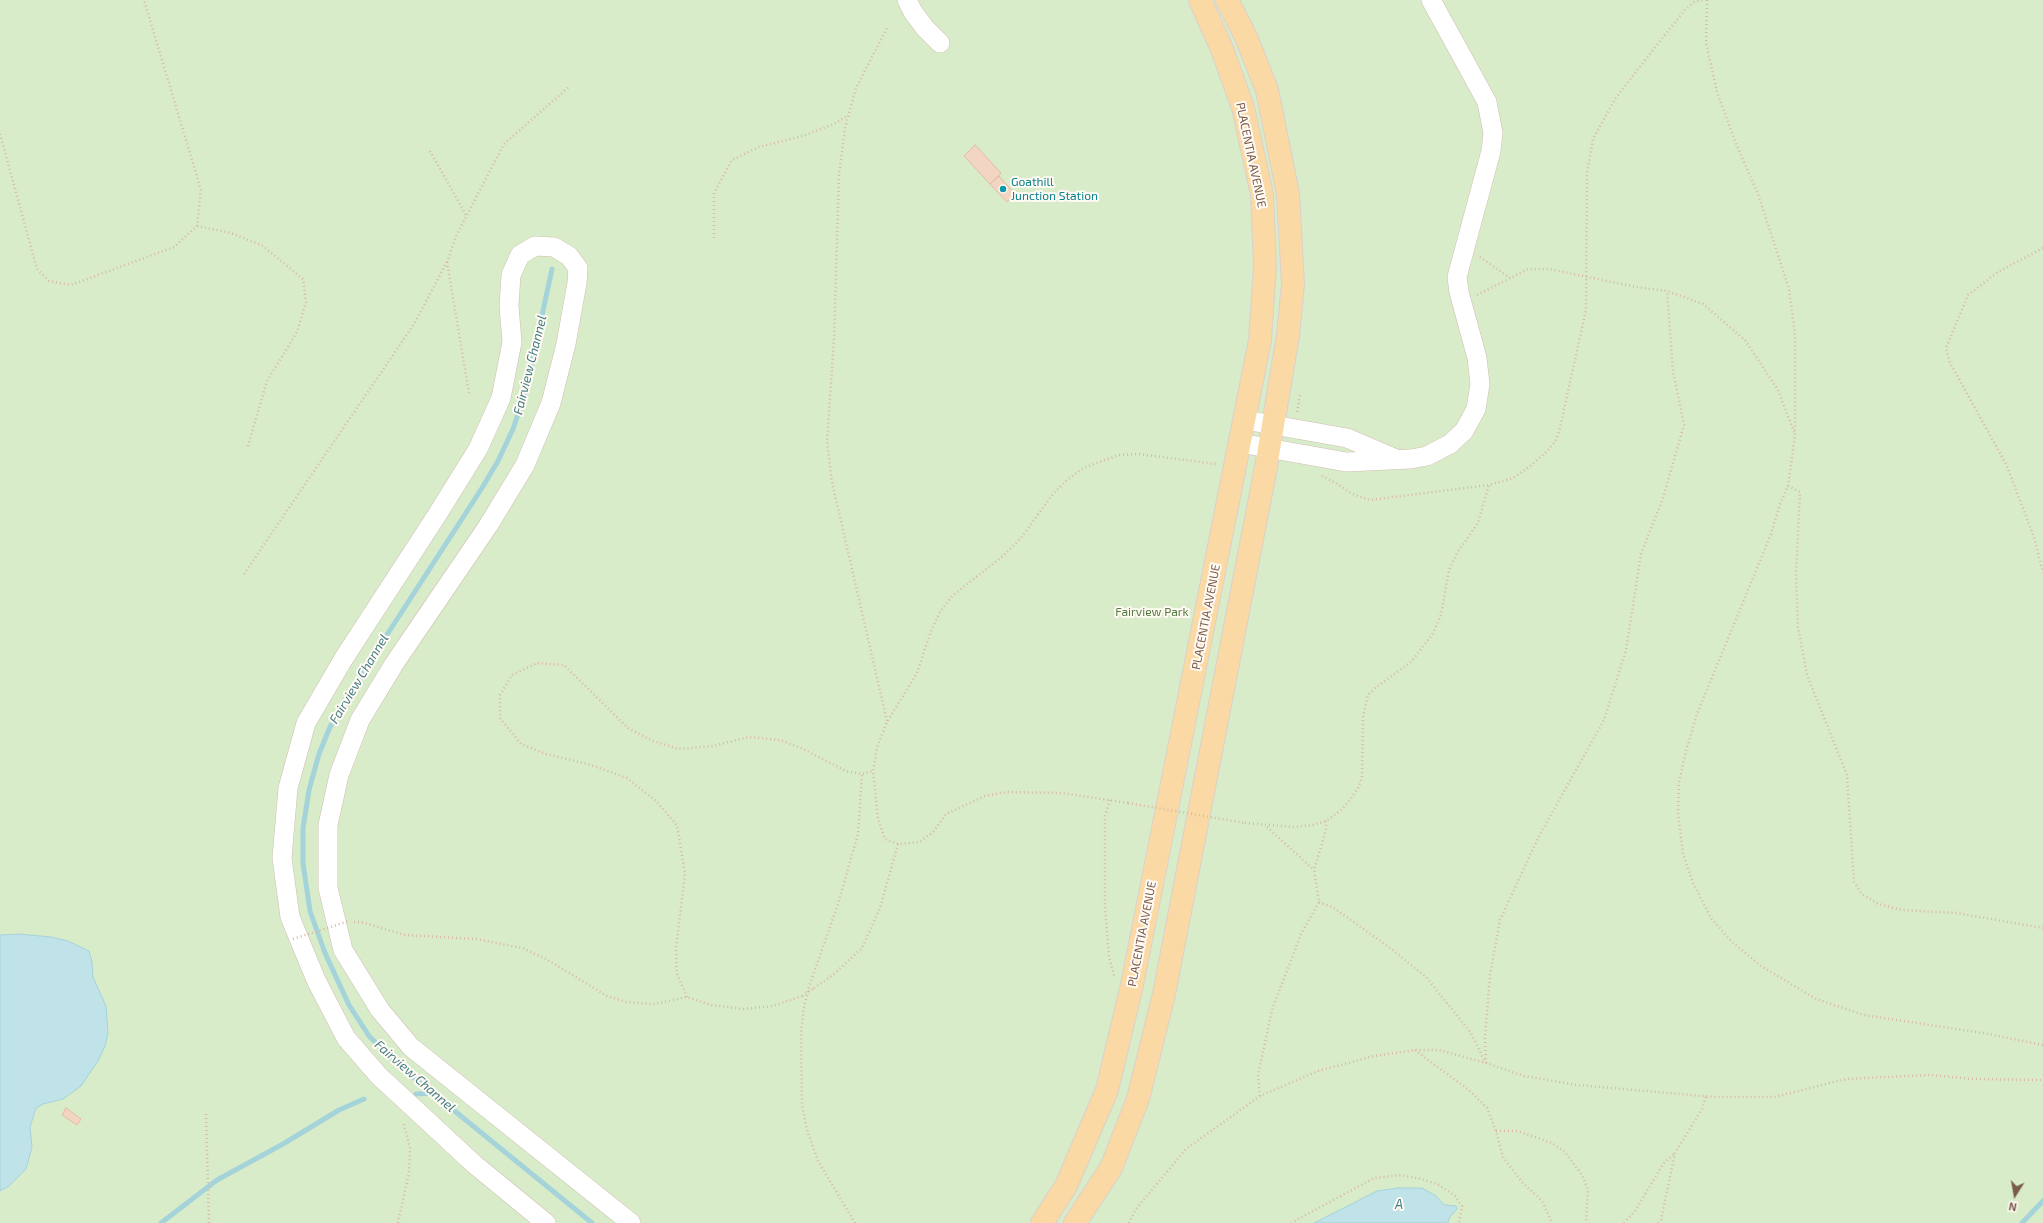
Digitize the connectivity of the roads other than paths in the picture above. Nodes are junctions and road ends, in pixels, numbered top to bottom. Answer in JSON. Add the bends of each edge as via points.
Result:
{"nodes":[{"id":1,"x":907,"y":0,"type":"edge"},
{"id":2,"x":1200,"y":0,"type":"edge"},
{"id":3,"x":1227,"y":0,"type":"edge"},
{"id":4,"x":1431,"y":0,"type":"edge"},
{"id":5,"x":940,"y":43,"type":"dead end"},
{"id":6,"x":1245,"y":420,"type":"junction"},
{"id":7,"x":1273,"y":425,"type":"junction"},
{"id":8,"x":1240,"y":443,"type":"junction"},
{"id":9,"x":1269,"y":449,"type":"junction"},
{"id":10,"x":1397,"y":459,"type":"junction"},
{"id":11,"x":546,"y":1223,"type":"edge"},
{"id":12,"x":631,"y":1223,"type":"edge"},
{"id":13,"x":1042,"y":1223,"type":"edge"},
{"id":14,"x":1075,"y":1223,"type":"edge"}],
"edges":[{"from":1,"to":5,"type":"lane","via":[[925,28]]},
{"from":2,"to":6,"type":"main road","name":"PLACENTIA AVENUE","via":[[1222,49],[1243,108],[1262,194],[1265,230],[1264,303]]},
{"from":3,"to":7,"type":"main road","via":[[1246,37],[1267,90],[1288,194],[1293,284],[1288,335]]},
{"from":4,"to":10,"type":"lane","via":[[1487,102],[1493,133],[1491,151],[1457,277],[1477,358],[1480,384],[1476,409],[1464,430],[1450,444],[1427,456]]},
{"from":6,"to":7,"type":"lane"},
{"from":6,"to":8,"type":"main road","name":"PLACENTIA AVENUE"},
{"from":7,"to":9,"type":"main road"},
{"from":7,"to":10,"type":"lane","via":[[1347,438]]},
{"from":8,"to":9,"type":"lane"},
{"from":8,"to":13,"type":"main road","name":"PLACENTIA AVENUE","via":[[1132,985],[1107,1090],[1066,1186]]},
{"from":9,"to":10,"type":"lane","via":[[1346,462]]},
{"from":9,"to":14,"type":"main road","via":[[1164,994],[1138,1099],[1111,1168]]},
{"from":11,"to":12,"type":"lane","via":[[474,1164],[380,1076],[346,1038],[316,980],[290,917],[282,858],[288,788],[306,722],[478,449],[501,398],[512,342],[509,306],[511,275],[520,255],[535,246],[554,247],[569,256],[578,268],[566,344],[551,403],[526,465],[488,526],[394,664],[360,720],[339,775],[328,825],[328,888],[343,950],[380,1010],[411,1047]]}]}
